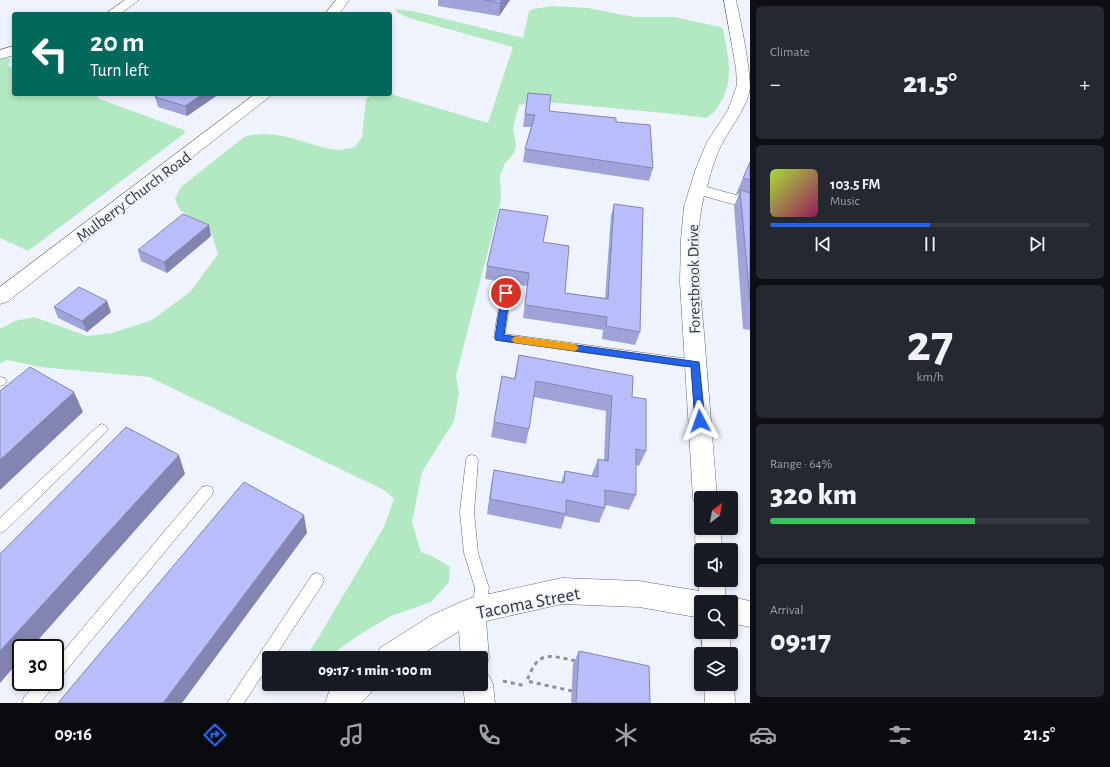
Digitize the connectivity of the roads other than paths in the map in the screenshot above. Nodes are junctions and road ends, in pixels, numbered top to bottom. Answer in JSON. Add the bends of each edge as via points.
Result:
{"nodes":[{"id":1,"x":133,"y":0,"type":"edge"},
{"id":2,"x":344,"y":0,"type":"edge"},
{"id":3,"x":730,"y":0,"type":"edge"},
{"id":4,"x":114,"y":12,"type":"edge"},
{"id":5,"x":334,"y":12,"type":"edge"},
{"id":6,"x":12,"y":51,"type":"edge"},
{"id":7,"x":0,"y":55,"type":"edge"},
{"id":8,"x":746,"y":95,"type":"edge"},
{"id":9,"x":262,"y":96,"type":"edge"},
{"id":10,"x":697,"y":189,"type":"junction"},
{"id":11,"x":750,"y":204,"type":"edge"},
{"id":12,"x":506,"y":293,"type":"dead end"},
{"id":13,"x":0,"y":297,"type":"edge"},
{"id":14,"x":696,"y":364,"type":"junction"},
{"id":15,"x":102,"y":429,"type":"dead end"},
{"id":16,"x":472,"y":460,"type":"dead end"},
{"id":17,"x":207,"y":490,"type":"dead end"},
{"id":18,"x":705,"y":491,"type":"edge"},
{"id":19,"x":0,"y":527,"type":"edge"},
{"id":20,"x":317,"y":580,"type":"dead end"},
{"id":21,"x":694,"y":604,"type":"edge"},
{"id":22,"x":738,"y":611,"type":"edge"},
{"id":23,"x":471,"y":612,"type":"junction"},
{"id":24,"x":750,"y":614,"type":"edge"},
{"id":25,"x":401,"y":651,"type":"edge"},
{"id":26,"x":474,"y":651,"type":"edge"},
{"id":27,"x":64,"y":662,"type":"edge"},
{"id":28,"x":40,"y":691,"type":"edge"},
{"id":29,"x":353,"y":691,"type":"edge"},
{"id":30,"x":479,"y":691,"type":"edge"},
{"id":31,"x":719,"y":691,"type":"edge"},
{"id":32,"x":30,"y":703,"type":"edge"},
{"id":33,"x":234,"y":703,"type":"edge"},
{"id":34,"x":340,"y":703,"type":"edge"},
{"id":35,"x":480,"y":703,"type":"edge"},
{"id":36,"x":720,"y":703,"type":"edge"}],
"edges":[{"from":1,"to":4,"type":"street"},
{"from":2,"to":5,"type":"street"},
{"from":3,"to":8,"type":"street","name":"Forestbrook Drive"},
{"from":6,"to":7,"type":"street"},
{"from":8,"to":10,"type":"street","name":"Forestbrook Drive","via":[[715,142]]},
{"from":9,"to":13,"type":"street","name":"Mulberry Church Road"},
{"from":10,"to":11,"type":"street"},
{"from":10,"to":14,"type":"street","name":"Forestbrook Drive","via":[[690,247]]},
{"from":12,"to":14,"type":"lane","via":[[499,337]]},
{"from":14,"to":18,"type":"street","name":"Forestbrook Drive"},
{"from":15,"to":19,"type":"lane"},
{"from":16,"to":23,"type":"lane","via":[[467,512],[471,553],[482,588],[481,598]]},
{"from":17,"to":27,"type":"lane"},
{"from":20,"to":33,"type":"lane"},
{"from":21,"to":23,"type":"street","name":"Tacoma Street","via":[[638,594],[588,590],[562,591]]},
{"from":22,"to":24,"type":"street"},
{"from":23,"to":25,"type":"street","name":"Tacoma Street","via":[[440,626]]},
{"from":23,"to":26,"type":"street"},
{"from":28,"to":32,"type":"lane"},
{"from":29,"to":34,"type":"street"},
{"from":30,"to":35,"type":"street"},
{"from":31,"to":36,"type":"street"}]}
